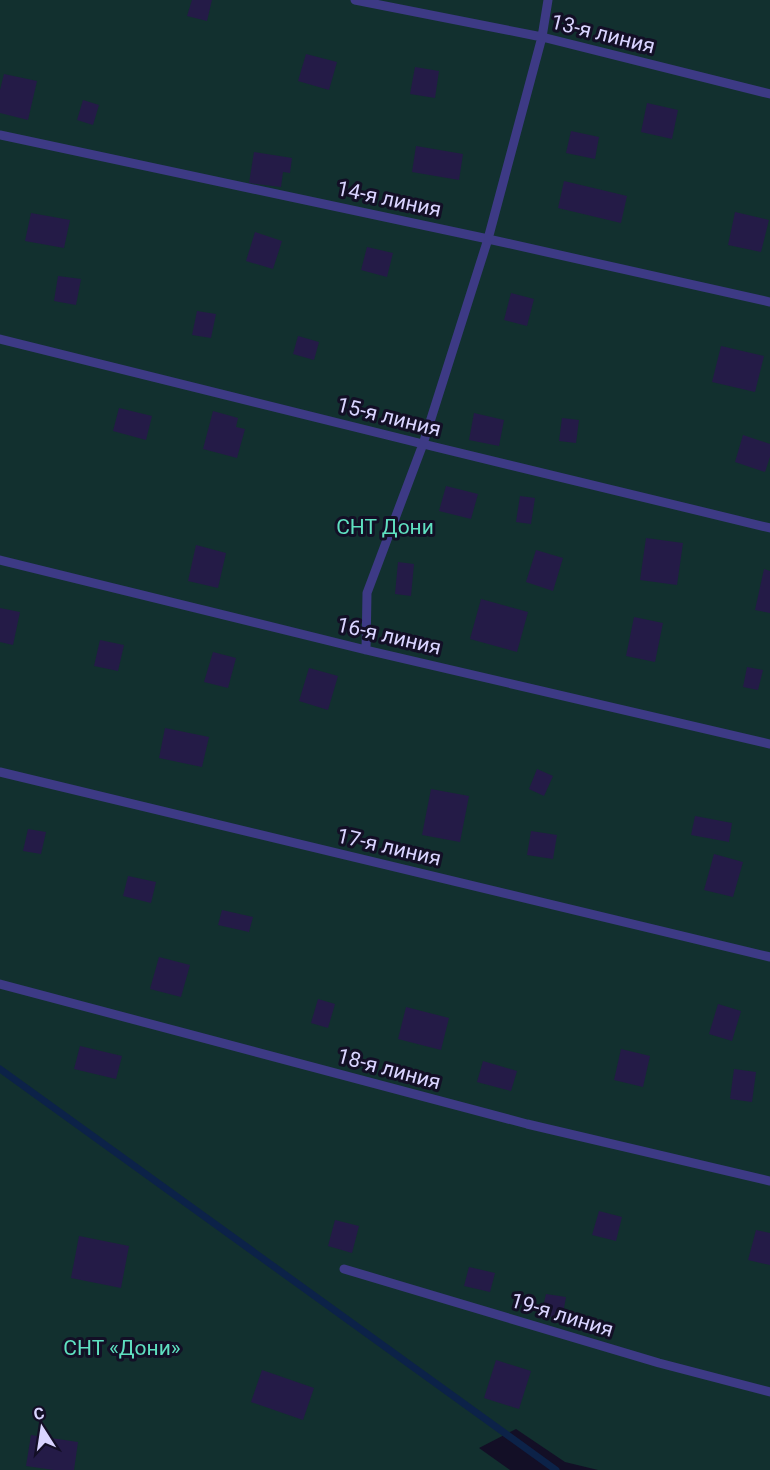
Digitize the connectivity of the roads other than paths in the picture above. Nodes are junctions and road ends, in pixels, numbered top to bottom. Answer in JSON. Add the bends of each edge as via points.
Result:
{"nodes":[{"id":1,"x":355,"y":0,"type":"edge"},
{"id":2,"x":548,"y":0,"type":"edge"},
{"id":3,"x":542,"y":37,"type":"junction"},
{"id":4,"x":770,"y":94,"type":"edge"},
{"id":5,"x":0,"y":135,"type":"edge"},
{"id":6,"x":488,"y":239,"type":"junction"},
{"id":7,"x":770,"y":302,"type":"edge"},
{"id":8,"x":0,"y":339,"type":"edge"},
{"id":9,"x":423,"y":444,"type":"junction"},
{"id":10,"x":770,"y":528,"type":"edge"},
{"id":11,"x":0,"y":560,"type":"edge"},
{"id":12,"x":366,"y":650,"type":"junction"},
{"id":13,"x":770,"y":744,"type":"edge"},
{"id":14,"x":0,"y":772,"type":"edge"},
{"id":15,"x":770,"y":957,"type":"edge"},
{"id":16,"x":0,"y":984,"type":"edge"},
{"id":17,"x":770,"y":1181,"type":"edge"},
{"id":18,"x":344,"y":1269,"type":"dead end"},
{"id":19,"x":770,"y":1392,"type":"edge"}],
"edges":[{"from":1,"to":3,"type":"lane","name":"13-я линия"},
{"from":2,"to":3,"type":"lane"},
{"from":3,"to":4,"type":"lane","name":"13-я линия"},
{"from":3,"to":6,"type":"lane"},
{"from":5,"to":6,"type":"lane","name":"14-я линия"},
{"from":6,"to":7,"type":"lane","name":"14-я линия"},
{"from":6,"to":9,"type":"lane"},
{"from":8,"to":9,"type":"lane","name":"15-я линия"},
{"from":9,"to":10,"type":"lane","name":"15-я линия"},
{"from":9,"to":12,"type":"lane","via":[[367,593]]},
{"from":11,"to":12,"type":"lane","name":"16-я линия"},
{"from":12,"to":13,"type":"lane","name":"16-я линия"},
{"from":14,"to":15,"type":"lane","name":"17-я линия"},
{"from":16,"to":17,"type":"lane","name":"18-я линия","via":[[527,1124]]},
{"from":18,"to":19,"type":"lane","name":"19-я линия"}]}
